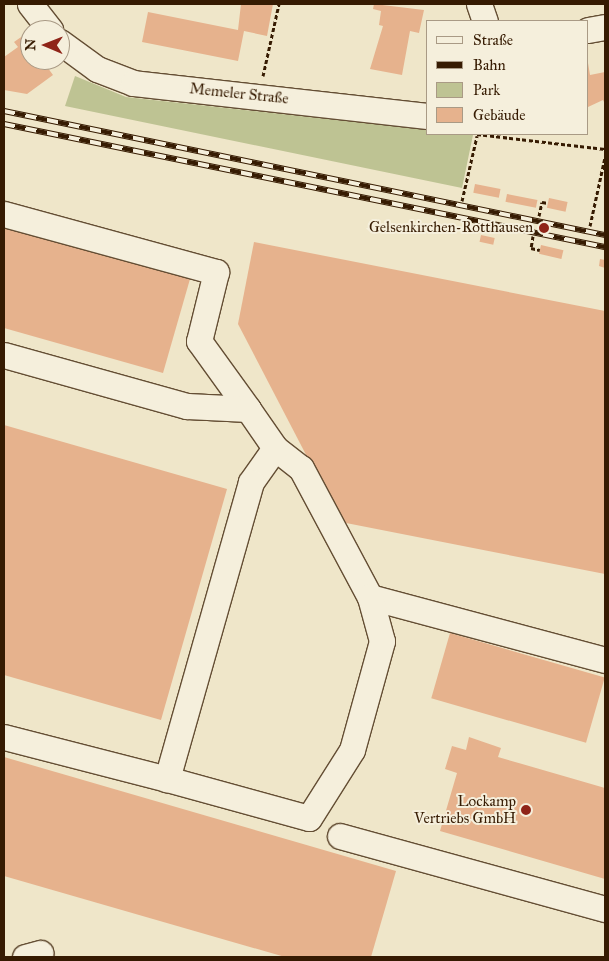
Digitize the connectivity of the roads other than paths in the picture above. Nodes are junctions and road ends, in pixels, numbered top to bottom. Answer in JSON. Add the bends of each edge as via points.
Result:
{"nodes":[{"id":1,"x":30,"y":4,"type":"edge"},
{"id":2,"x":479,"y":4,"type":"edge"},
{"id":3,"x":42,"y":20,"type":"edge"},
{"id":4,"x":485,"y":20,"type":"edge"},
{"id":5,"x":605,"y":27,"type":"edge"},
{"id":6,"x":589,"y":30,"type":"edge"},
{"id":7,"x":70,"y":49,"type":"edge"},
{"id":8,"x":426,"y":116,"type":"edge"},
{"id":9,"x":4,"y":214,"type":"edge"},
{"id":10,"x":4,"y":355,"type":"edge"},
{"id":11,"x":248,"y":409,"type":"junction"},
{"id":12,"x":275,"y":448,"type":"junction"},
{"id":13,"x":370,"y":597,"type":"junction"},
{"id":14,"x":605,"y":660,"type":"edge"},
{"id":15,"x":4,"y":737,"type":"edge"},
{"id":16,"x":167,"y":778,"type":"junction"},
{"id":17,"x":340,"y":836,"type":"dead end"},
{"id":18,"x":605,"y":909,"type":"edge"}],
"edges":[{"from":1,"to":3,"type":"street"},
{"from":2,"to":4,"type":"street"},
{"from":5,"to":6,"type":"street"},
{"from":7,"to":8,"type":"street","name":"Memeler Straße","via":[[97,69],[133,83]]},
{"from":9,"to":11,"type":"street","via":[[216,272],[199,341]]},
{"from":10,"to":11,"type":"street","via":[[187,406]]},
{"from":11,"to":12,"type":"street"},
{"from":12,"to":13,"type":"street","via":[[301,468]]},
{"from":12,"to":16,"type":"street","via":[[251,482]]},
{"from":13,"to":14,"type":"street"},
{"from":13,"to":16,"type":"street","via":[[382,641],[352,750],[309,818]]},
{"from":15,"to":16,"type":"street"},
{"from":17,"to":18,"type":"street"}]}
